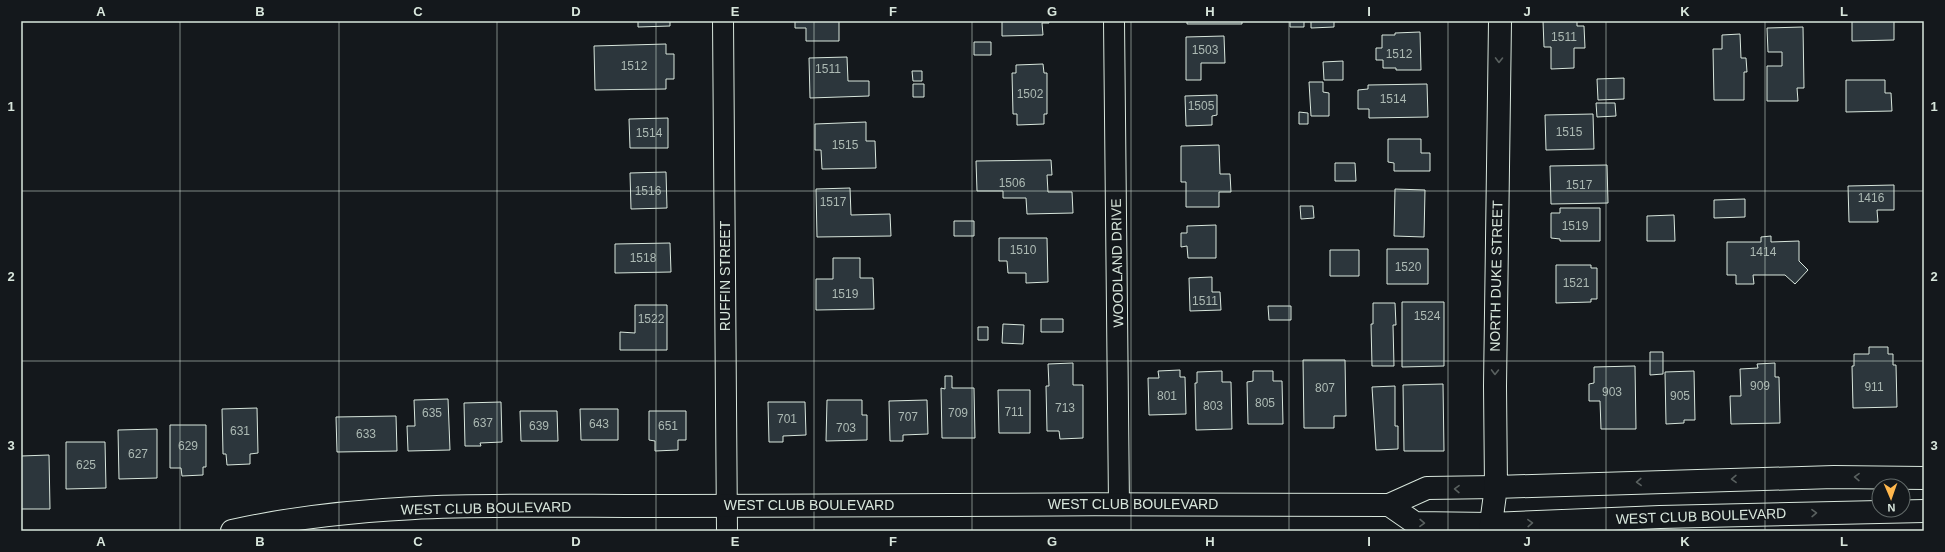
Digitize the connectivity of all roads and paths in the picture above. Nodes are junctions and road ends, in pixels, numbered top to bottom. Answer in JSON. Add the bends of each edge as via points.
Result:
{"nodes":[{"id":1,"x":723,"y":21,"type":"edge"},
{"id":2,"x":1114,"y":21,"type":"edge"},
{"id":3,"x":1500,"y":21,"type":"edge"},
{"id":4,"x":1924,"y":478,"type":"edge"},
{"id":5,"x":1496,"y":487,"type":"junction"},
{"id":6,"x":727,"y":505,"type":"junction"},
{"id":7,"x":1119,"y":505,"type":"junction"},
{"id":8,"x":1389,"y":505,"type":"junction"},
{"id":9,"x":1924,"y":511,"type":"edge"},
{"id":10,"x":297,"y":525,"type":"edge"},
{"id":11,"x":1490,"y":528,"type":"edge"},
{"id":12,"x":232,"y":531,"type":"edge"},
{"id":13,"x":727,"y":531,"type":"edge"}],
"edges":[{"from":1,"to":6,"type":"street","name":"RUFFIN STREET"},
{"from":2,"to":7,"type":"street","name":"WOODLAND DRIVE"},
{"from":3,"to":5,"type":"street","name":"NORTH DUKE STREET","one_way":true},
{"from":4,"to":5,"type":"street","name":"WEST CLUB BOULEVARD","one_way":true,"via":[[1834,477]]},
{"from":5,"to":8,"type":"street","name":"WEST CLUB BOULEVARD","one_way":true,"via":[[1427,488]]},
{"from":5,"to":11,"type":"street","name":"NORTH DUKE STREET"},
{"from":6,"to":7,"type":"street","name":"WEST CLUB BOULEVARD"},
{"from":6,"to":10,"type":"street","name":"WEST CLUB BOULEVARD","via":[[493,506],[379,510]]},
{"from":6,"to":13,"type":"street","name":"RUFFIN STREET"},
{"from":7,"to":8,"type":"street","name":"WEST CLUB BOULEVARD"},
{"from":8,"to":11,"type":"street","name":"WEST CLUB BOULEVARD","one_way":true,"via":[[1415,523]]},
{"from":11,"to":9,"type":"street","name":"WEST CLUB BOULEVARD","one_way":true,"via":[[1660,517]]},
{"from":10,"to":12,"type":"street","name":"WEST CLUB BOULEVARD"}]}
